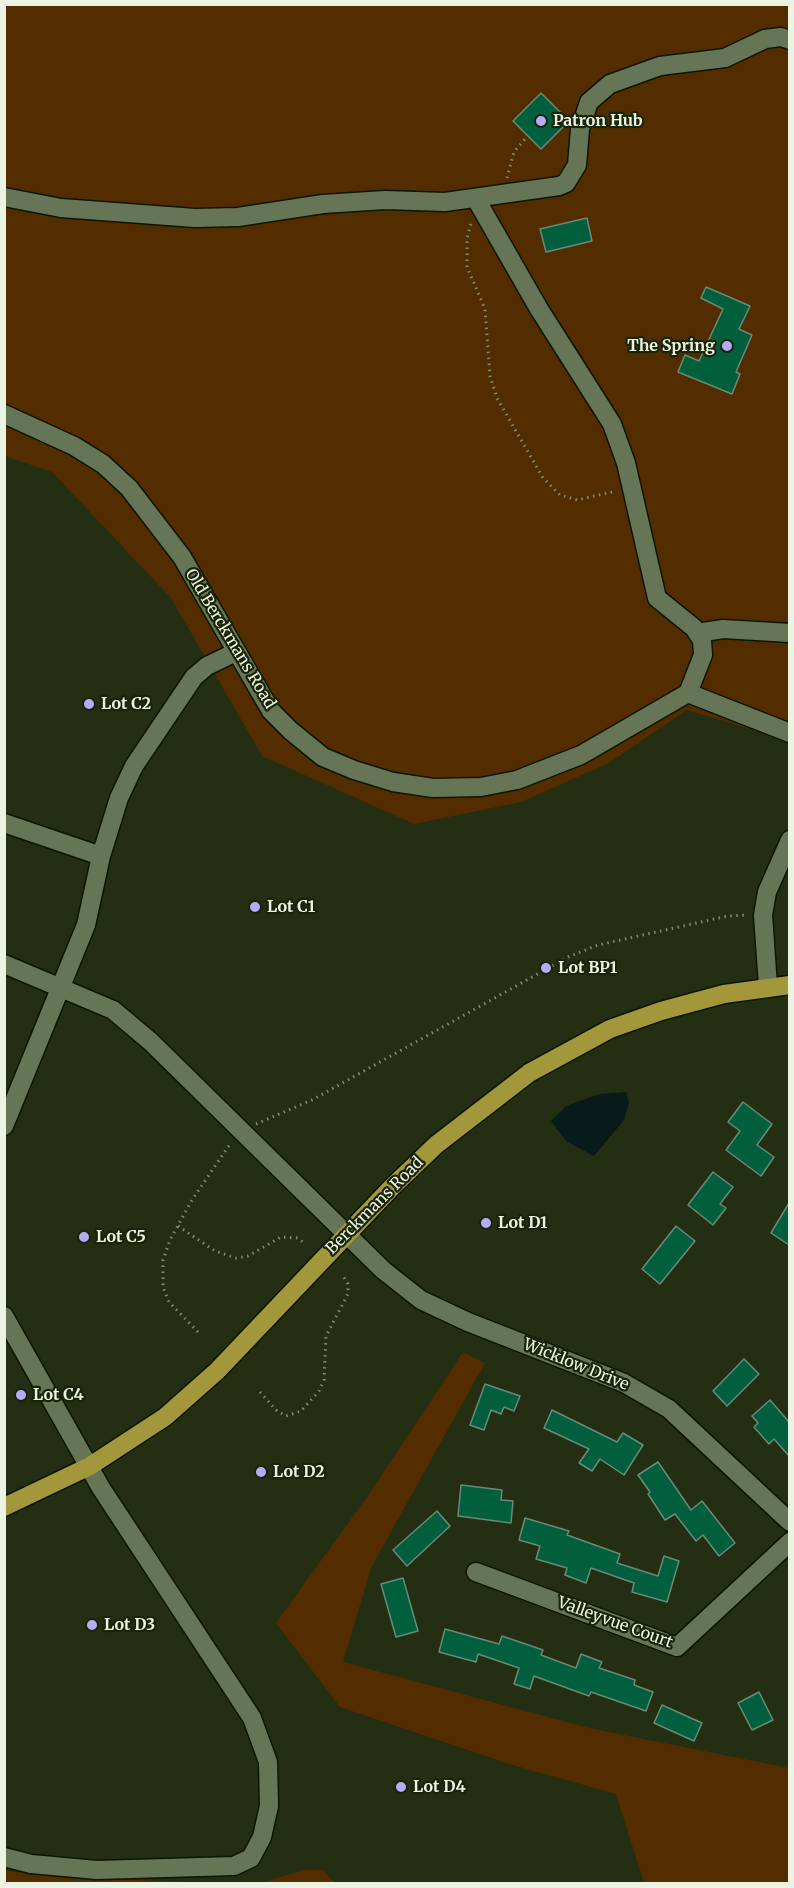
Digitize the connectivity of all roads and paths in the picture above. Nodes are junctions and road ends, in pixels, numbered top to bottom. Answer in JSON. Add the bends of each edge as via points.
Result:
{"nodes":[{"id":1,"x":789,"y":40,"type":"edge"},
{"id":2,"x":525,"y":139,"type":"dead end"},
{"id":3,"x":508,"y":194,"type":"junction"},
{"id":4,"x":4,"y":197,"type":"edge"},
{"id":5,"x":476,"y":199,"type":"junction"},
{"id":6,"x":4,"y":414,"type":"edge"},
{"id":7,"x":629,"y":478,"type":"junction"},
{"id":8,"x":697,"y":633,"type":"junction"},
{"id":9,"x":789,"y":633,"type":"edge"},
{"id":10,"x":236,"y":652,"type":"junction"},
{"id":11,"x":688,"y":693,"type":"junction"},
{"id":12,"x":789,"y":733,"type":"edge"},
{"id":13,"x":4,"y":823,"type":"edge"},
{"id":14,"x":789,"y":840,"type":"edge"},
{"id":15,"x":101,"y":856,"type":"junction"},
{"id":16,"x":763,"y":915,"type":"junction"},
{"id":17,"x":4,"y":964,"type":"edge"},
{"id":18,"x":789,"y":985,"type":"edge"},
{"id":19,"x":768,"y":986,"type":"junction"},
{"id":20,"x":62,"y":987,"type":"junction"},
{"id":21,"x":4,"y":1126,"type":"edge"},
{"id":22,"x":241,"y":1130,"type":"junction"},
{"id":23,"x":177,"y":1226,"type":"junction"},
{"id":24,"x":346,"y":1234,"type":"junction"},
{"id":25,"x":306,"y":1244,"type":"dead end"},
{"id":26,"x":342,"y":1274,"type":"dead end"},
{"id":27,"x":4,"y":1316,"type":"edge"},
{"id":28,"x":198,"y":1332,"type":"dead end"},
{"id":29,"x":260,"y":1392,"type":"dead end"},
{"id":30,"x":90,"y":1466,"type":"junction"},
{"id":31,"x":4,"y":1507,"type":"edge"},
{"id":32,"x":789,"y":1522,"type":"edge"},
{"id":33,"x":789,"y":1542,"type":"edge"},
{"id":34,"x":476,"y":1572,"type":"dead end"},
{"id":35,"x":4,"y":1857,"type":"edge"}],
"edges":[{"from":1,"to":3,"type":"street","via":[[765,39],[725,58],[660,66],[610,84],[589,102],[580,129],[577,165],[566,183]]},
{"from":2,"to":3,"type":"path","via":[[510,162]]},
{"from":3,"to":5,"type":"street"},
{"from":4,"to":5,"type":"street","via":[[61,208],[195,218],[238,217],[323,204]]},
{"from":5,"to":7,"type":"street","via":[[538,309],[612,424]]},
{"from":5,"to":7,"type":"path","via":[[467,238],[467,267],[485,309],[490,376],[497,399],[543,478],[560,495],[577,500],[600,496],[622,489]]},
{"from":6,"to":10,"type":"street","name":"Old Berckmans Road","via":[[74,446],[103,464],[129,488],[182,557]]},
{"from":7,"to":8,"type":"street","via":[[657,598]]},
{"from":8,"to":9,"type":"street","via":[[723,629]]},
{"from":8,"to":11,"type":"street","via":[[703,655]]},
{"from":10,"to":11,"type":"street","name":"Old Berckmans Road","via":[[271,711],[323,757],[393,782],[433,788],[481,787],[517,780],[581,755]]},
{"from":10,"to":15,"type":"street","via":[[194,677],[156,732],[119,798]]},
{"from":11,"to":12,"type":"street"},
{"from":13,"to":15,"type":"street"},
{"from":14,"to":16,"type":"street","via":[[766,892]]},
{"from":15,"to":20,"type":"street","via":[[86,925]]},
{"from":16,"to":19,"type":"street"},
{"from":16,"to":22,"type":"path","via":[[728,916],[598,945],[568,957],[312,1100]]},
{"from":17,"to":20,"type":"street","name":"Wicklow Drive"},
{"from":18,"to":19,"type":"main road","name":"Berckmans Road"},
{"from":19,"to":24,"type":"main road","name":"Berckmans Road","via":[[724,994],[610,1029],[529,1073],[437,1144]]},
{"from":20,"to":21,"type":"street"},
{"from":20,"to":22,"type":"street","name":"Wicklow Drive","via":[[113,1010]]},
{"from":22,"to":23,"type":"path"},
{"from":22,"to":24,"type":"street","name":"Wicklow Drive"},
{"from":23,"to":25,"type":"path","via":[[215,1251],[236,1258],[248,1256],[281,1237],[297,1238]]},
{"from":23,"to":28,"type":"path","via":[[163,1260],[163,1287],[177,1313]]},
{"from":24,"to":30,"type":"main road","name":"Berckmans Road","via":[[191,1395],[140,1436]]},
{"from":24,"to":32,"type":"street","name":"Wicklow Drive","via":[[421,1300],[624,1383],[669,1409]]},
{"from":26,"to":29,"type":"path","via":[[348,1294],[326,1336],[324,1380],[310,1404],[286,1416]]},
{"from":27,"to":30,"type":"street"},
{"from":30,"to":31,"type":"main road","name":"Berckmans Road"},
{"from":30,"to":35,"type":"street","via":[[252,1718],[268,1762],[269,1806],[262,1837],[251,1858],[234,1866],[97,1870],[31,1864]]},
{"from":33,"to":34,"type":"street","name":"Valleyvue Court","via":[[678,1647]]}]}
